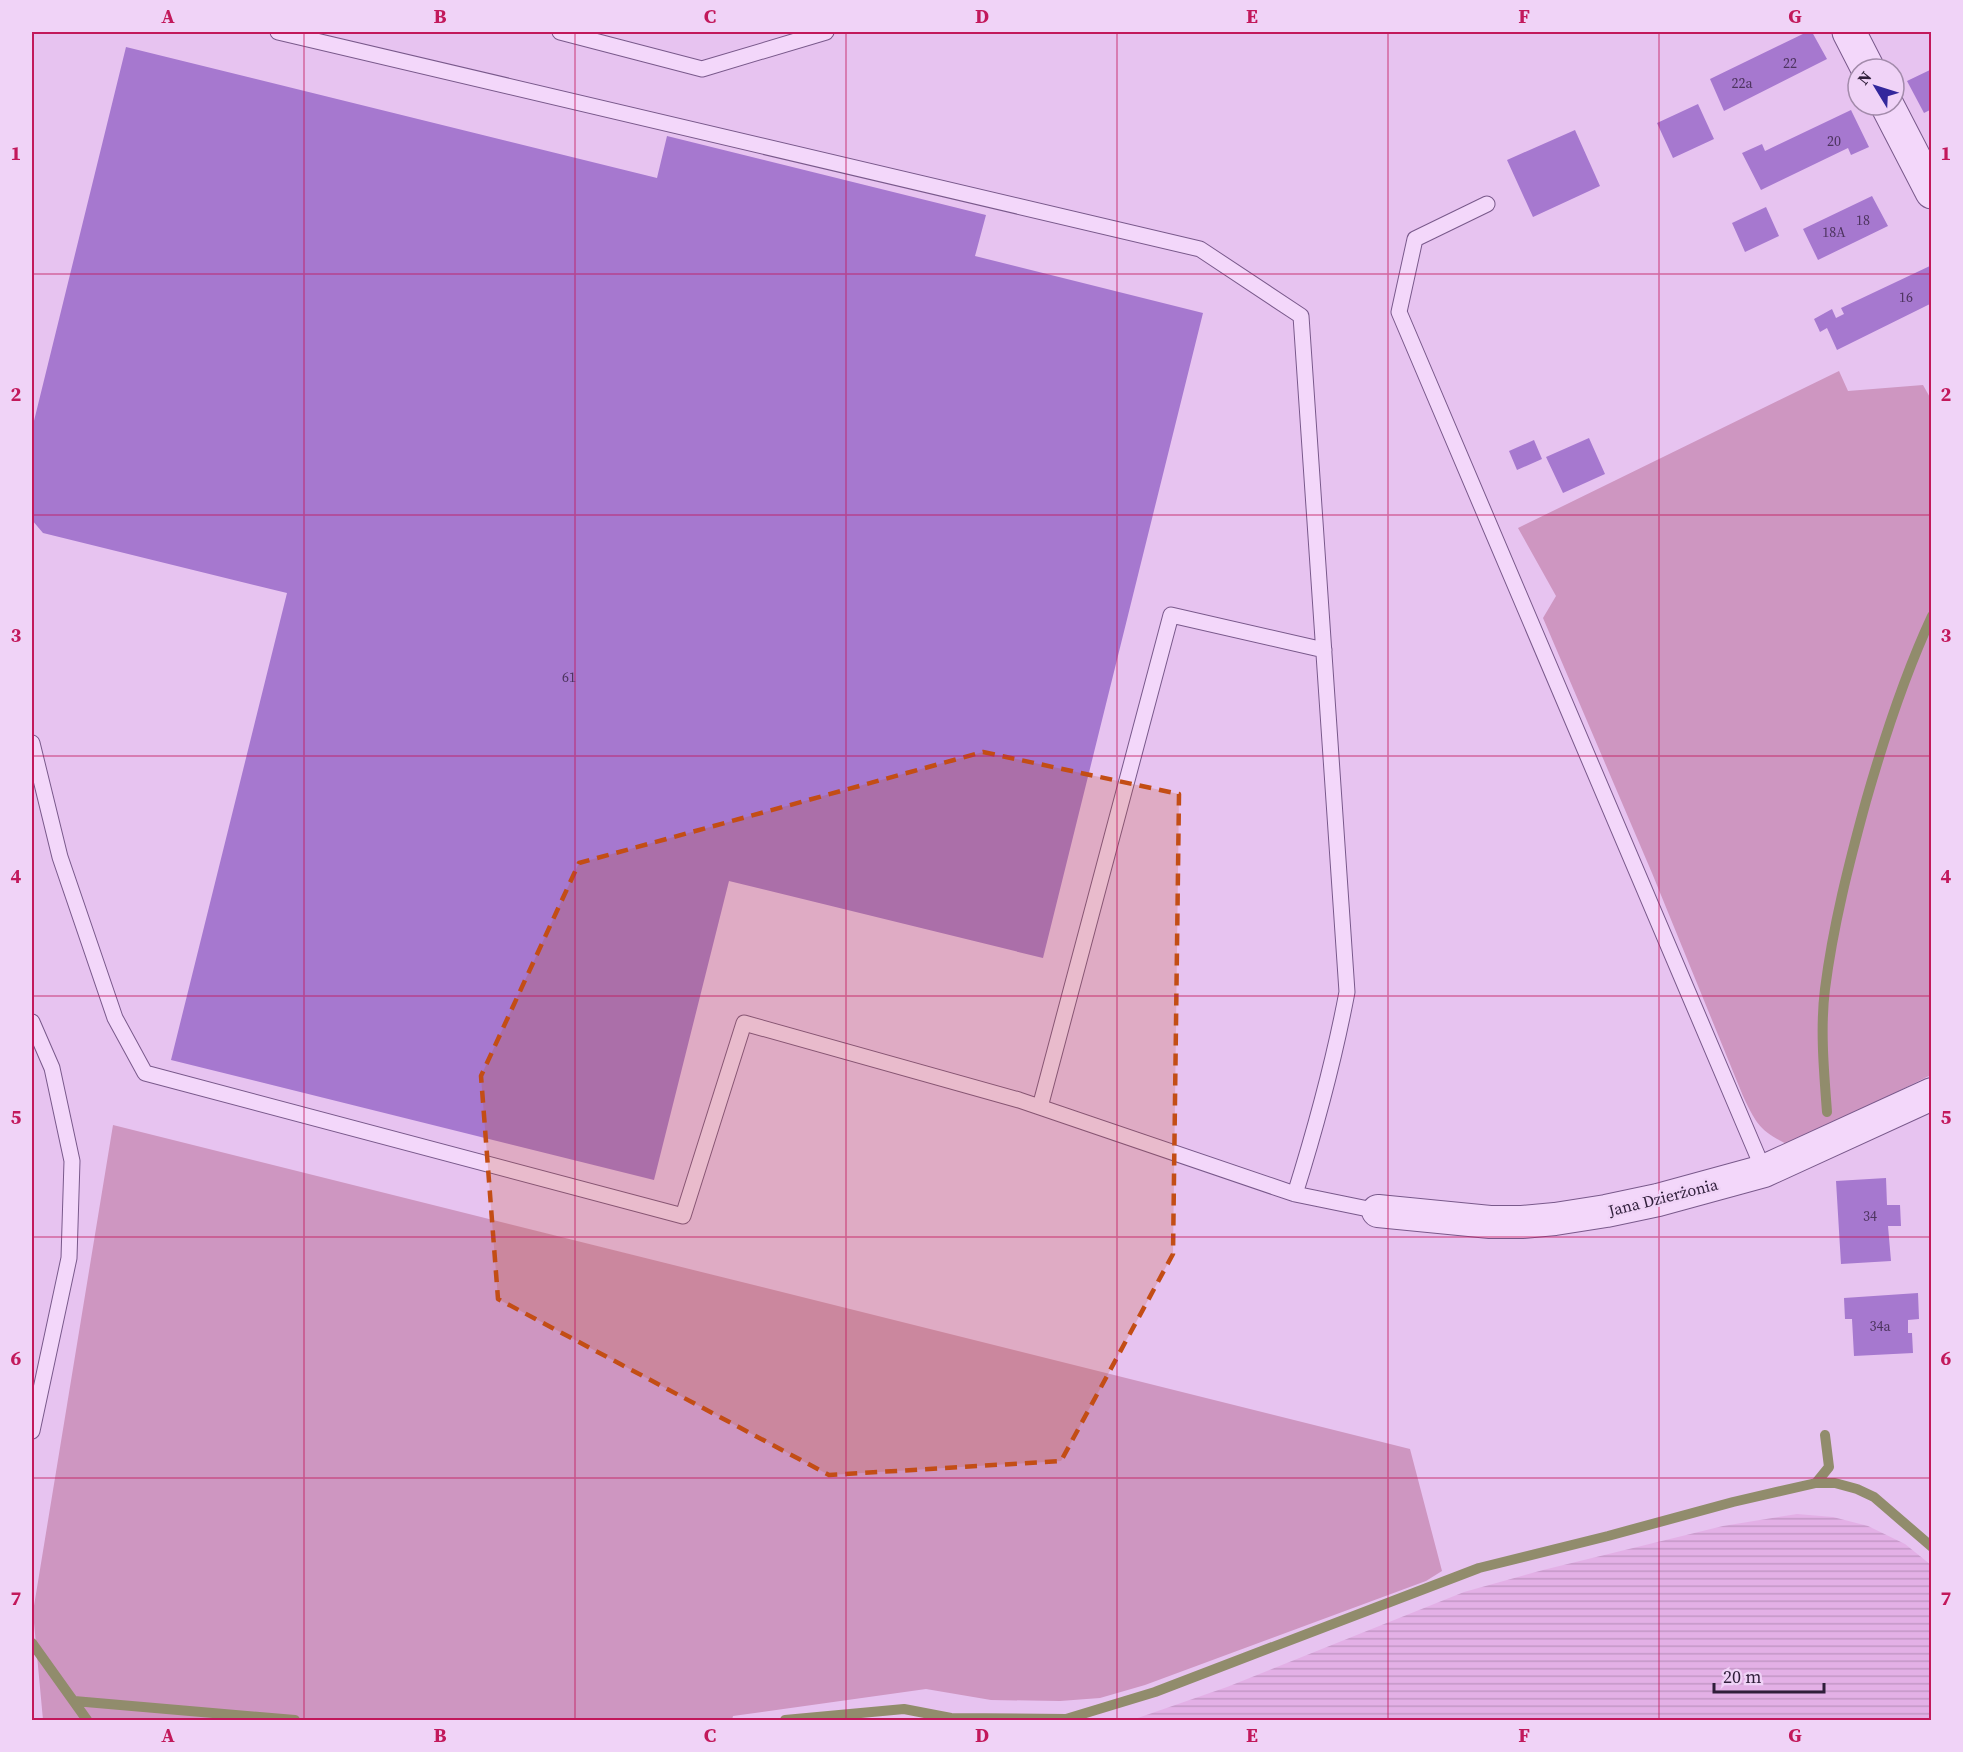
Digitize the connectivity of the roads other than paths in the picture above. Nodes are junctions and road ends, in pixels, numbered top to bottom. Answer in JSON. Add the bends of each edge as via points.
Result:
{"nodes":[{"id":1,"x":278,"y":32,"type":"edge"},
{"id":2,"x":560,"y":32,"type":"edge"},
{"id":3,"x":826,"y":32,"type":"edge"},
{"id":4,"x":1849,"y":32,"type":"edge"},
{"id":5,"x":1862,"y":57,"type":"edge"},
{"id":6,"x":1893,"y":117,"type":"edge"},
{"id":7,"x":1932,"y":192,"type":"edge"},
{"id":8,"x":1487,"y":204,"type":"dead end"},
{"id":9,"x":1324,"y":650,"type":"junction"},
{"id":10,"x":32,"y":743,"type":"edge"},
{"id":11,"x":32,"y":1022,"type":"edge"},
{"id":12,"x":1932,"y":1094,"type":"edge"},
{"id":13,"x":1040,"y":1107,"type":"junction"},
{"id":14,"x":1764,"y":1171,"type":"junction"},
{"id":15,"x":1294,"y":1194,"type":"junction"},
{"id":16,"x":1378,"y":1211,"type":"joint"},
{"id":17,"x":32,"y":1431,"type":"edge"}],
"edges":[{"from":1,"to":9,"type":"lane","via":[[1200,249],[1301,316]]},
{"from":2,"to":3,"type":"lane","via":[[702,69]]},
{"from":4,"to":5,"type":"street"},
{"from":6,"to":7,"type":"street"},
{"from":8,"to":14,"type":"lane","via":[[1414,239],[1399,312]]},
{"from":9,"to":13,"type":"lane","via":[[1170,615]]},
{"from":9,"to":15,"type":"lane","via":[[1347,992],[1336,1052]]},
{"from":10,"to":13,"type":"lane","via":[[60,857],[111,1007],[145,1073],[683,1216],[744,1023]]},
{"from":11,"to":17,"type":"lane","via":[[52,1068],[72,1161],[69,1258]]},
{"from":12,"to":14,"type":"street","name":"Jana Dzierżonia"},
{"from":13,"to":15,"type":"lane"},
{"from":14,"to":16,"type":"street","name":"Jana Dzierżonia","via":[[1658,1200],[1555,1219],[1490,1222]]},
{"from":15,"to":16,"type":"lane"}]}
